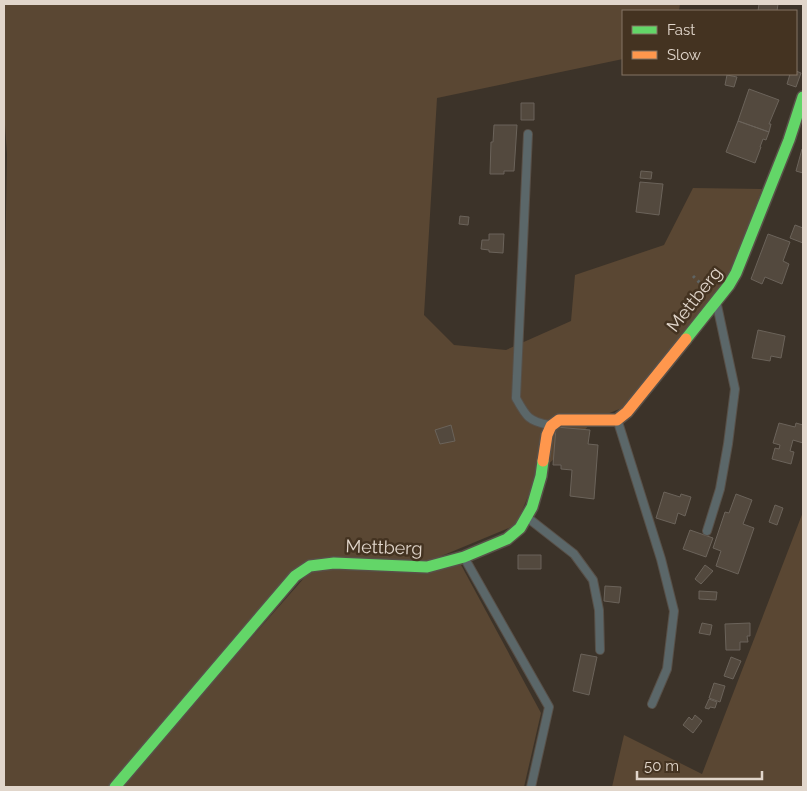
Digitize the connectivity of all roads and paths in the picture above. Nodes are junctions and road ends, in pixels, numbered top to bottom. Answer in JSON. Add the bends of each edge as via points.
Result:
{"nodes":[{"id":1,"x":803,"y":97,"type":"edge"},
{"id":2,"x":528,"y":134,"type":"dead end"},
{"id":3,"x":716,"y":300,"type":"junction"},
{"id":4,"x":617,"y":420,"type":"junction"},
{"id":5,"x":551,"y":426,"type":"junction"},
{"id":6,"x":526,"y":517,"type":"junction"},
{"id":7,"x":707,"y":531,"type":"dead end"},
{"id":8,"x":464,"y":557,"type":"junction"},
{"id":9,"x":600,"y":650,"type":"dead end"},
{"id":10,"x":652,"y":704,"type":"dead end"},
{"id":11,"x":115,"y":787,"type":"edge"},
{"id":12,"x":531,"y":787,"type":"edge"}],
"edges":[{"from":1,"to":3,"type":"street","name":"Mettberg","via":[[793,141],[736,273]]},
{"from":2,"to":5,"type":"lane","via":[[516,398],[526,416]]},
{"from":3,"to":4,"type":"street","name":"Mettberg","via":[[627,412]]},
{"from":3,"to":7,"type":"lane","via":[[735,388],[720,489]]},
{"from":4,"to":5,"type":"street","via":[[559,420]]},
{"from":4,"to":10,"type":"lane","via":[[674,611],[666,669]]},
{"from":5,"to":6,"type":"street","name":"Mettberg","via":[[541,476]]},
{"from":6,"to":8,"type":"street","name":"Mettberg","via":[[520,528],[507,539]]},
{"from":6,"to":9,"type":"lane","via":[[574,554],[592,580],[599,610]]},
{"from":8,"to":11,"type":"street","name":"Mettberg","via":[[427,567],[334,563],[310,566],[296,576]]},
{"from":8,"to":12,"type":"lane","via":[[549,707]]}]}
